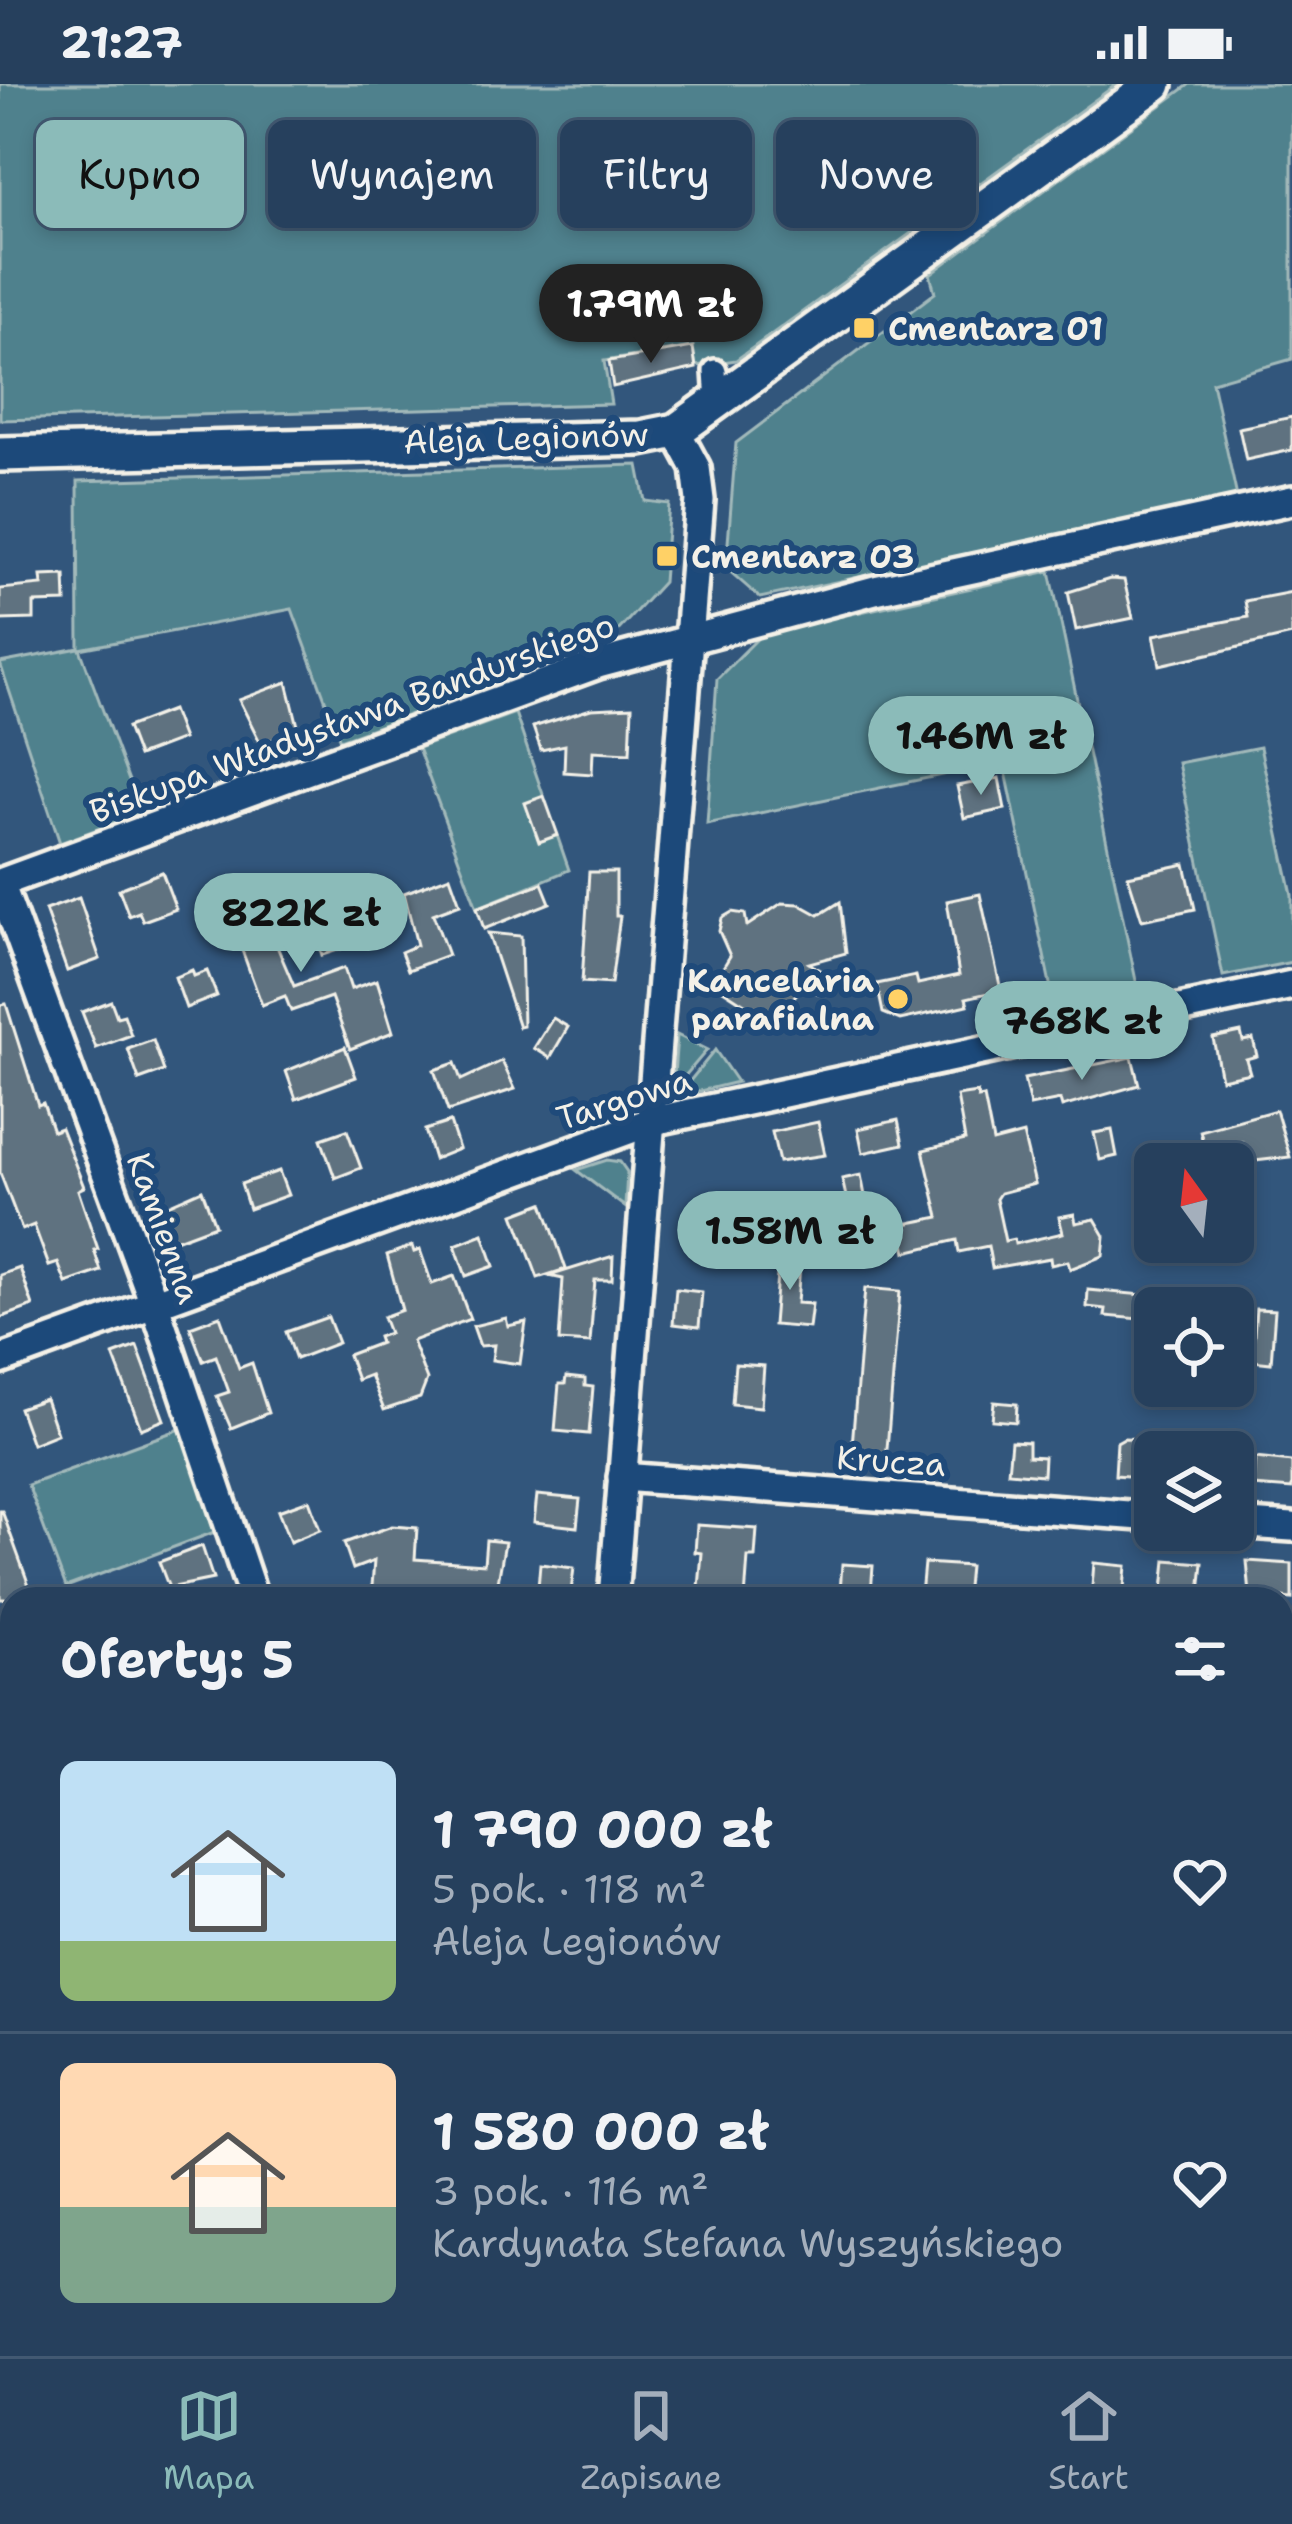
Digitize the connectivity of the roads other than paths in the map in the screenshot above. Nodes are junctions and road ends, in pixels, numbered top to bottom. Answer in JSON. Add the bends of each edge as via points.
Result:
{"nodes":[{"id":1,"x":1155,"y":84,"type":"edge"},
{"id":2,"x":676,"y":431,"type":"junction"},
{"id":3,"x":0,"y":454,"type":"edge"},
{"id":4,"x":1292,"y":500,"type":"edge"},
{"id":5,"x":690,"y":643,"type":"junction"},
{"id":6,"x":0,"y":883,"type":"edge"},
{"id":7,"x":1290,"y":994,"type":"edge"},
{"id":8,"x":652,"y":1121,"type":"junction"},
{"id":9,"x":154,"y":1304,"type":"junction"},
{"id":10,"x":0,"y":1360,"type":"edge"},
{"id":11,"x":622,"y":1477,"type":"junction"},
{"id":12,"x":1134,"y":1515,"type":"edge"},
{"id":13,"x":1254,"y":1524,"type":"edge"},
{"id":14,"x":1292,"y":1527,"type":"edge"},
{"id":15,"x":250,"y":1587,"type":"edge"},
{"id":16,"x":614,"y":1587,"type":"edge"}],
"edges":[{"from":1,"to":2,"type":"street","name":"Aleja Legionów","via":[[716,387]]},
{"from":2,"to":3,"type":"street","name":"Aleja Legionów"},
{"from":2,"to":5,"type":"street","via":[[692,455],[700,492]]},
{"from":4,"to":5,"type":"street","name":"Biskupa Władysława Bandurskiego","via":[[875,590]]},
{"from":5,"to":6,"type":"street","name":"Biskupa Władysława Bandurskiego","via":[[598,664]]},
{"from":5,"to":8,"type":"street"},
{"from":6,"to":9,"type":"street","name":"Kamienna"},
{"from":7,"to":8,"type":"street","name":"Targowa"},
{"from":8,"to":9,"type":"street","name":"Targowa"},
{"from":8,"to":11,"type":"street"},
{"from":9,"to":10,"type":"street","name":"Targowa"},
{"from":9,"to":15,"type":"street","name":"Kamienna"},
{"from":11,"to":12,"type":"street","name":"Krucza"},
{"from":11,"to":16,"type":"street"},
{"from":13,"to":14,"type":"street"}]}
